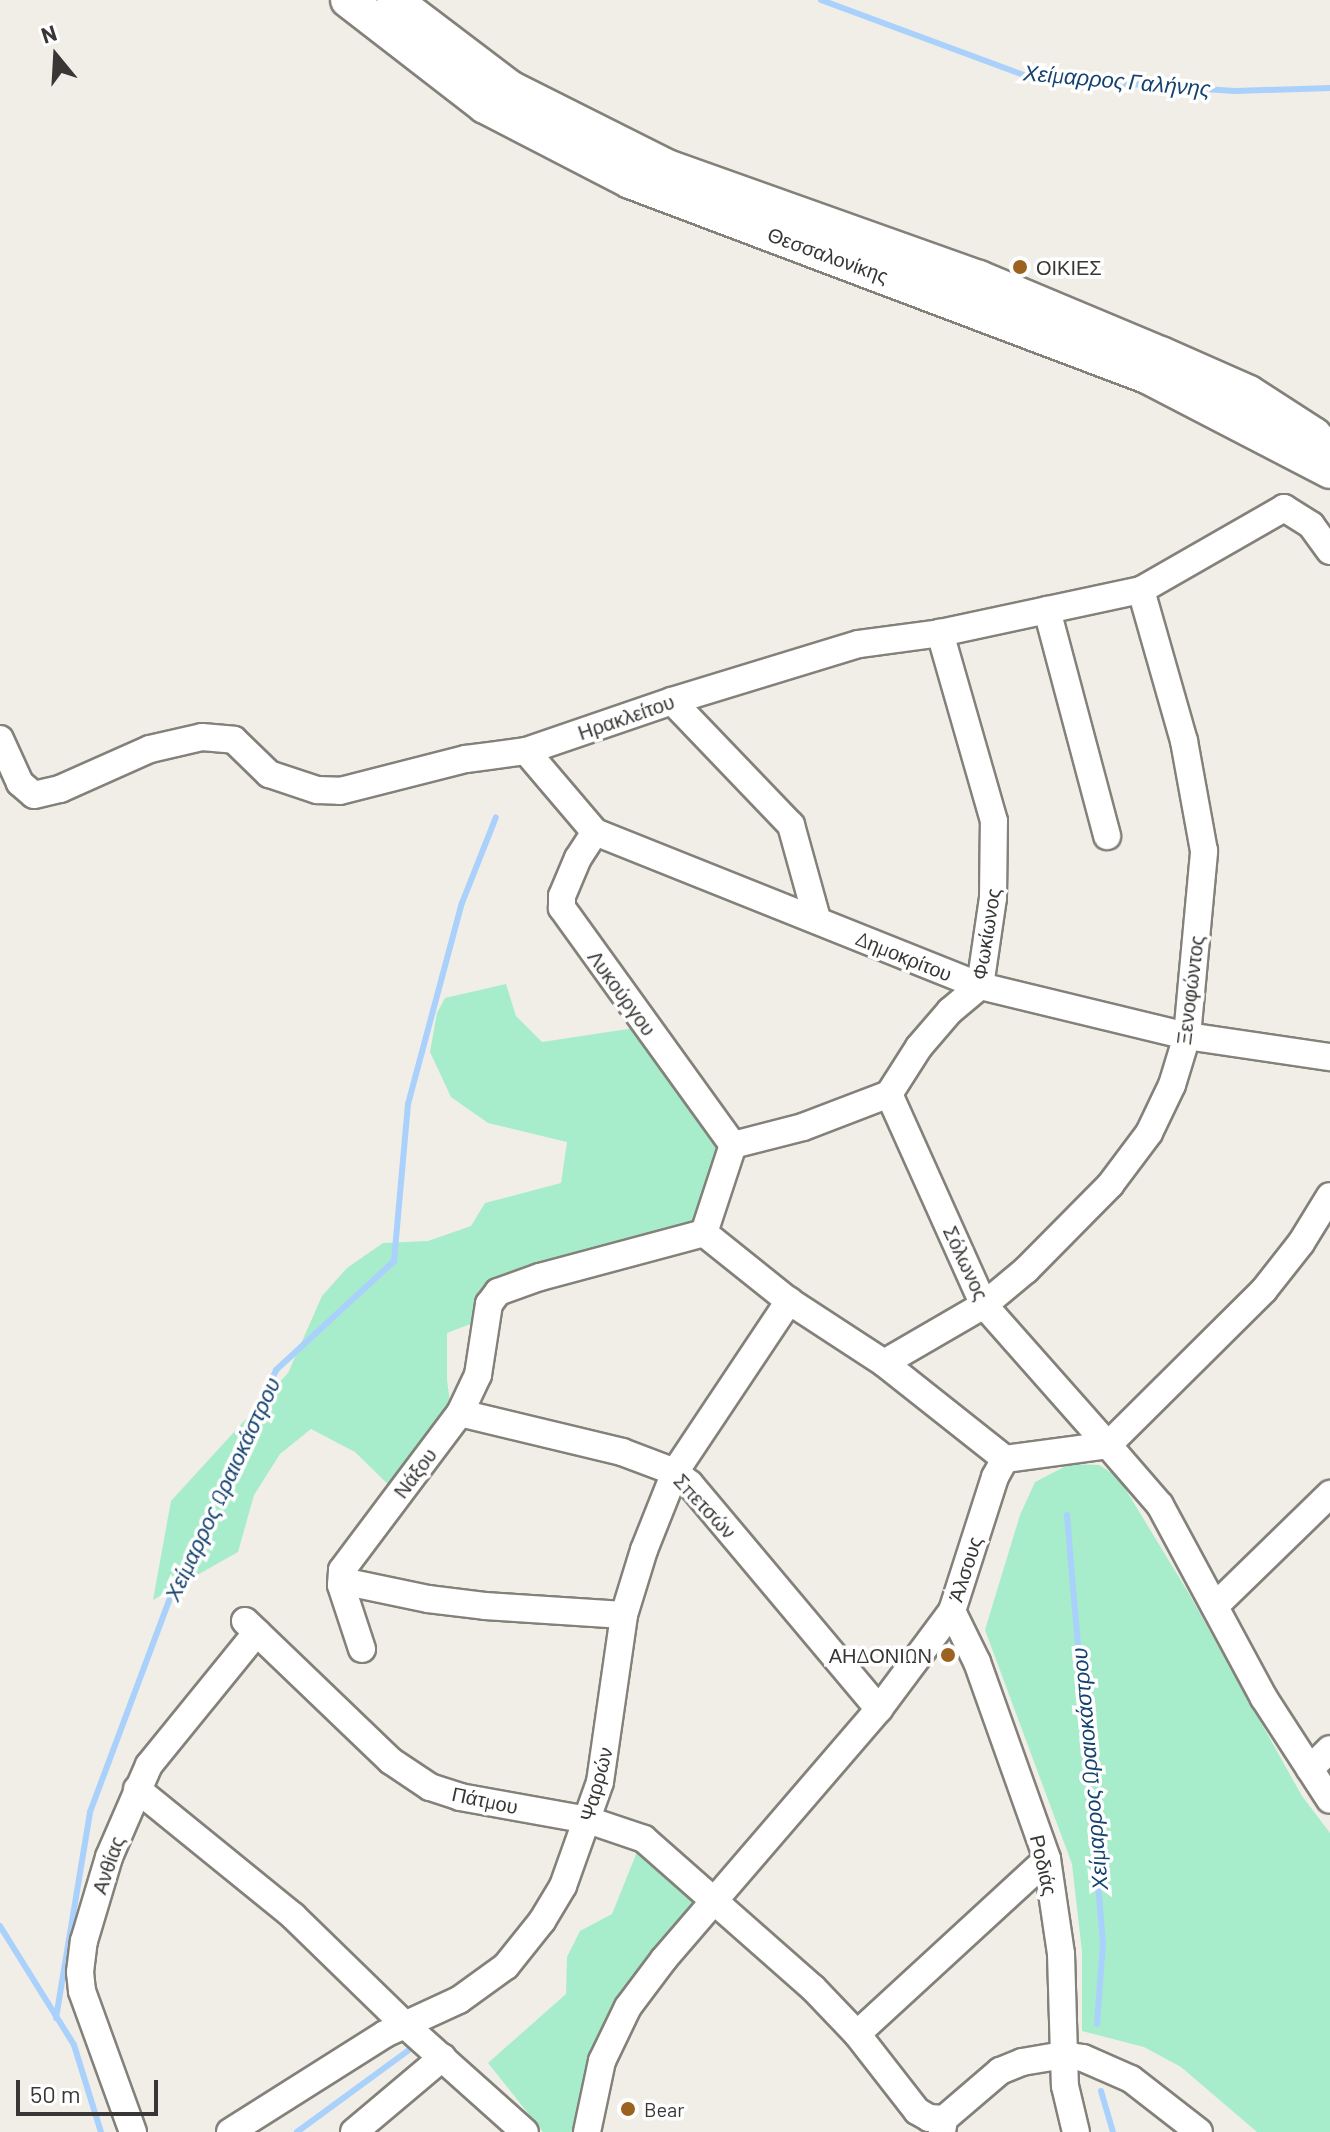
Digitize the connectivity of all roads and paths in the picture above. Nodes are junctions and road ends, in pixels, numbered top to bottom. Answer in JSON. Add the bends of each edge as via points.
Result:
{"nodes":[{"id":1,"x":348,"y":0,"type":"edge"},
{"id":2,"x":394,"y":0,"type":"edge"},
{"id":3,"x":1330,"y":453,"type":"edge"},
{"id":4,"x":1330,"y":471,"type":"edge"},
{"id":5,"x":1330,"y":551,"type":"edge"},
{"id":6,"x":1141,"y":590,"type":"junction"},
{"id":7,"x":1047,"y":610,"type":"junction"},
{"id":8,"x":940,"y":633,"type":"junction"},
{"id":9,"x":672,"y":701,"type":"junction"},
{"id":10,"x":0,"y":739,"type":"edge"},
{"id":11,"x":526,"y":751,"type":"junction"},
{"id":12,"x":595,"y":832,"type":"junction"},
{"id":13,"x":1107,"y":836,"type":"dead end"},
{"id":14,"x":817,"y":919,"type":"junction"},
{"id":15,"x":980,"y":986,"type":"junction"},
{"id":16,"x":1187,"y":1036,"type":"junction"},
{"id":17,"x":1330,"y":1057,"type":"edge"},
{"id":18,"x":889,"y":1094,"type":"junction"},
{"id":19,"x":733,"y":1145,"type":"junction"},
{"id":20,"x":1330,"y":1196,"type":"edge"},
{"id":21,"x":704,"y":1233,"type":"junction"},
{"id":22,"x":789,"y":1301,"type":"junction"},
{"id":23,"x":984,"y":1305,"type":"junction"},
{"id":24,"x":884,"y":1363,"type":"junction"},
{"id":25,"x":460,"y":1413,"type":"junction"},
{"id":26,"x":1108,"y":1445,"type":"junction"},
{"id":27,"x":1005,"y":1459,"type":"junction"},
{"id":28,"x":675,"y":1472,"type":"junction"},
{"id":29,"x":1330,"y":1494,"type":"edge"},
{"id":30,"x":342,"y":1581,"type":"junction"},
{"id":31,"x":1215,"y":1606,"type":"junction"},
{"id":32,"x":952,"y":1611,"type":"junction"},
{"id":33,"x":624,"y":1615,"type":"junction"},
{"id":34,"x":251,"y":1626,"type":"joint"},
{"id":35,"x":362,"y":1649,"type":"dead end"},
{"id":36,"x":879,"y":1709,"type":"junction"},
{"id":37,"x":1330,"y":1749,"type":"edge"},
{"id":38,"x":1310,"y":1769,"type":"junction"},
{"id":39,"x":137,"y":1789,"type":"junction"},
{"id":40,"x":1330,"y":1800,"type":"edge"},
{"id":41,"x":588,"y":1820,"type":"junction"},
{"id":42,"x":1047,"y":1859,"type":"junction"},
{"id":43,"x":712,"y":1903,"type":"junction"},
{"id":44,"x":404,"y":2024,"type":"junction"},
{"id":45,"x":857,"y":2034,"type":"junction"},
{"id":46,"x":1064,"y":2055,"type":"junction"},
{"id":47,"x":443,"y":2057,"type":"junction"},
{"id":48,"x":943,"y":2126,"type":"edge"},
{"id":49,"x":585,"y":2127,"type":"edge"},
{"id":50,"x":133,"y":2132,"type":"edge"},
{"id":51,"x":230,"y":2132,"type":"edge"},
{"id":52,"x":354,"y":2132,"type":"edge"},
{"id":53,"x":525,"y":2132,"type":"edge"},
{"id":54,"x":1076,"y":2132,"type":"edge"},
{"id":55,"x":1199,"y":2132,"type":"edge"}],
"edges":[{"from":1,"to":4,"type":"main road","name":"Θεσσαλονίκης","via":[[485,106],[630,181],[1147,376]]},
{"from":2,"to":3,"type":"main road","name":"Θεσσαλονίκης","via":[[510,88],[642,155],[979,278],[1161,354],[1249,393],[1314,435]]},
{"from":5,"to":6,"type":"street","name":"Ηρακλείτου","via":[[1311,525],[1284,508]]},
{"from":6,"to":7,"type":"street","name":"Ηρακλείτου"},
{"from":6,"to":16,"type":"street","name":"Ξενοφώντος","via":[[1201,822],[1203,883]]},
{"from":7,"to":8,"type":"street","name":"Ηρακλείτου"},
{"from":7,"to":13,"type":"street"},
{"from":8,"to":9,"type":"street","name":"Ηρακλείτου","via":[[859,644]]},
{"from":8,"to":15,"type":"street","name":"Φωκίωνος","via":[[994,821],[993,898]]},
{"from":9,"to":11,"type":"street","name":"Ηρακλείτου"},
{"from":9,"to":14,"type":"street","via":[[791,825]]},
{"from":10,"to":11,"type":"street","name":"Ηρακλείτου","via":[[20,783],[34,795],[60,789],[150,749],[202,737],[234,740],[269,774],[317,790],[340,791],[466,759]]},
{"from":11,"to":12,"type":"street","name":"Δημοκρίτου"},
{"from":12,"to":14,"type":"street","name":"Δημοκρίτου"},
{"from":12,"to":19,"type":"street","name":"Λυκούργου","via":[[578,858],[562,908]]},
{"from":14,"to":15,"type":"street","name":"Δημοκρίτου"},
{"from":15,"to":16,"type":"street","name":"Δημοκρίτου"},
{"from":15,"to":18,"type":"street","name":"Φωκίωνος","via":[[919,1047]]},
{"from":16,"to":17,"type":"street","name":"Δημοκρίτου"},
{"from":16,"to":23,"type":"street","name":"Ξενοφώντος","via":[[1149,1133],[1110,1185]]},
{"from":18,"to":19,"type":"street","via":[[803,1127]]},
{"from":18,"to":23,"type":"street","name":"Σόλωνος"},
{"from":19,"to":21,"type":"street"},
{"from":20,"to":26,"type":"street","via":[[1264,1290]]},
{"from":21,"to":22,"type":"street"},
{"from":21,"to":25,"type":"street","name":"Νάξου","via":[[498,1292],[489,1304],[478,1375]]},
{"from":22,"to":24,"type":"street"},
{"from":22,"to":28,"type":"street","name":"Ψαρρών"},
{"from":23,"to":24,"type":"street","name":"Ξενοφώντος"},
{"from":23,"to":26,"type":"street","name":"Σόλωνος"},
{"from":24,"to":27,"type":"street"},
{"from":25,"to":28,"type":"street","name":"Σπετσών","via":[[622,1452]]},
{"from":25,"to":30,"type":"street","name":"Νάξου","via":[[342,1570]]},
{"from":26,"to":27,"type":"street"},
{"from":26,"to":31,"type":"street","via":[[1160,1505]]},
{"from":27,"to":32,"type":"street","name":"Άλσους"},
{"from":28,"to":33,"type":"street","name":"Ψαρρών"},
{"from":28,"to":36,"type":"street","name":"Σπετσών"},
{"from":29,"to":31,"type":"street"},
{"from":30,"to":33,"type":"street","via":[[485,1606]]},
{"from":30,"to":35,"type":"street"},
{"from":31,"to":38,"type":"street"},
{"from":32,"to":36,"type":"street","name":"Άλσους"},
{"from":32,"to":42,"type":"street","name":"Ροδιάς","via":[[977,1662]]},
{"from":33,"to":41,"type":"street","name":"Ψαρρών","via":[[608,1741]]},
{"from":34,"to":39,"type":"street","name":"Ανθίας"},
{"from":34,"to":41,"type":"street","name":"Πάτμου","via":[[409,1775],[460,1797]]},
{"from":36,"to":43,"type":"street","name":"Άλσους"},
{"from":37,"to":38,"type":"street"},
{"from":38,"to":40,"type":"street"},
{"from":39,"to":44,"type":"street","via":[[293,1916]]},
{"from":39,"to":50,"type":"street","name":"Ανθίας","via":[[109,1857],[80,1972],[89,2013]]},
{"from":41,"to":43,"type":"street","name":"Πάτμου","via":[[644,1839]]},
{"from":41,"to":44,"type":"street","name":"Ψαρρών","via":[[563,1886],[525,1945],[459,2000]]},
{"from":42,"to":45,"type":"street"},
{"from":42,"to":46,"type":"street","name":"Ροδιάς","via":[[1061,1954]]},
{"from":43,"to":45,"type":"street","name":"Πάτμου","via":[[771,1948]]},
{"from":43,"to":49,"type":"street","name":"Άλσους","via":[[628,2007],[602,2061]]},
{"from":44,"to":47,"type":"street"},
{"from":44,"to":51,"type":"street","name":"Ψαρρών"},
{"from":45,"to":48,"type":"street","name":"Πάτμου","via":[[917,2111]]},
{"from":46,"to":48,"type":"street","via":[[1000,2071]]},
{"from":46,"to":54,"type":"street","name":"Ροδιάς"},
{"from":46,"to":55,"type":"street","via":[[1131,2079]]},
{"from":47,"to":52,"type":"street"},
{"from":47,"to":53,"type":"street"}]}
